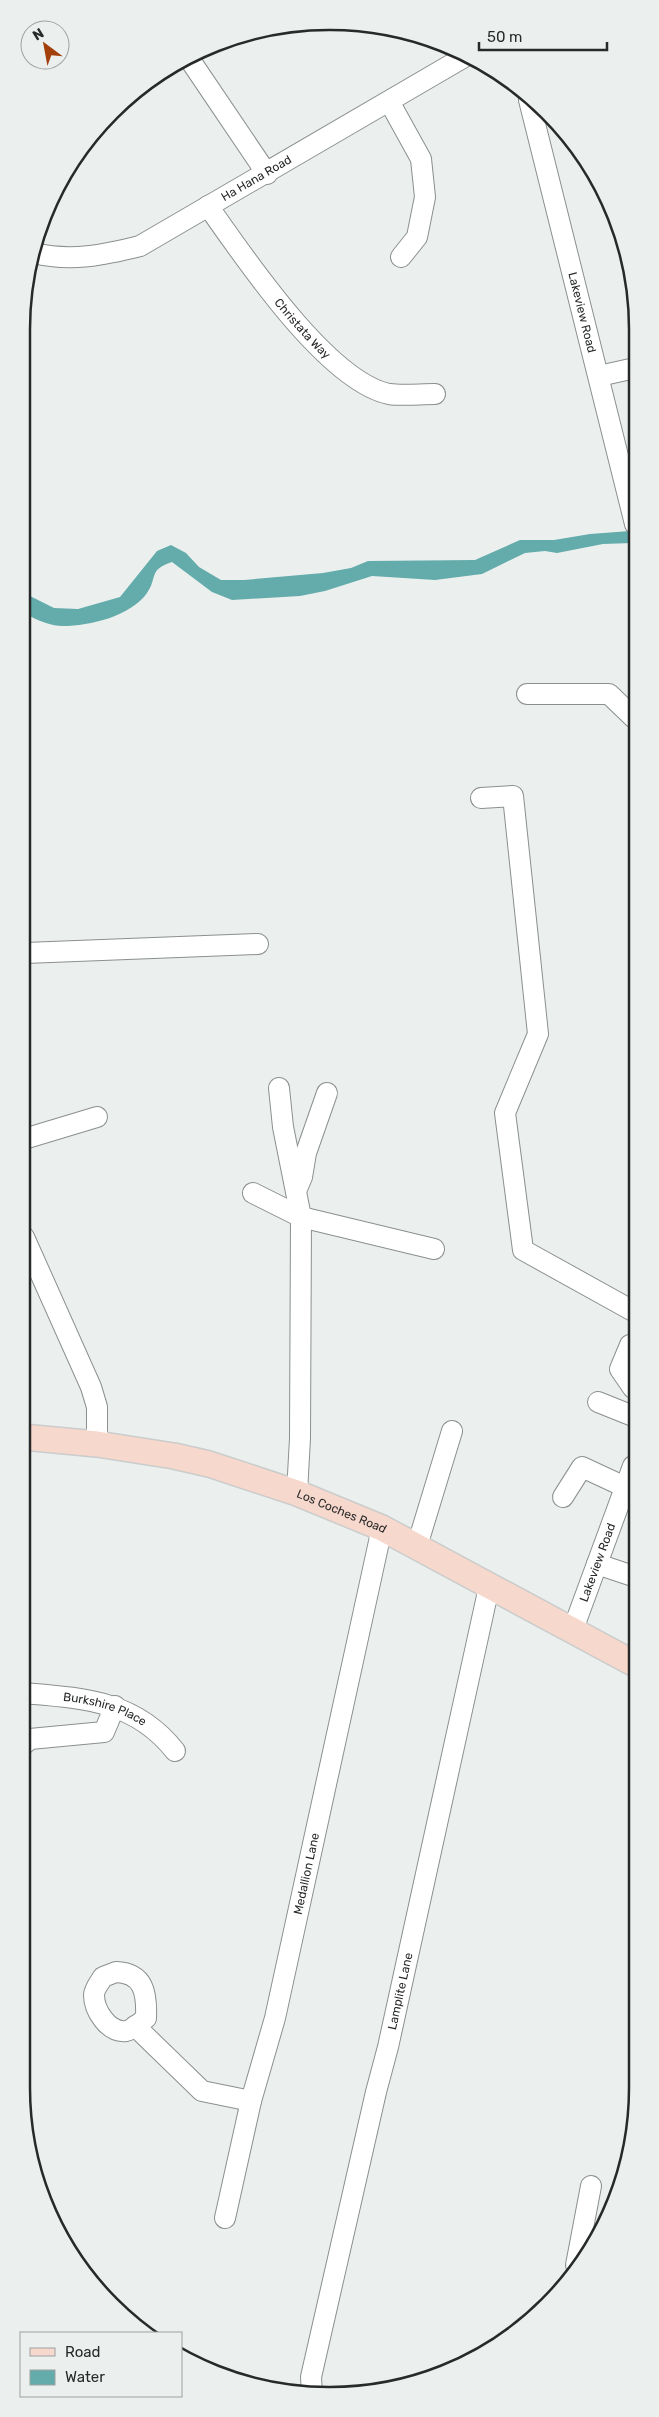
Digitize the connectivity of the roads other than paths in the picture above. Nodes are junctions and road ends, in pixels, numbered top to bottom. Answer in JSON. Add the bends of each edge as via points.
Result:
{"nodes":[{"id":1,"x":460,"y":60,"type":"edge"},
{"id":2,"x":192,"y":63,"type":"edge"},
{"id":3,"x":390,"y":102,"type":"junction"},
{"id":4,"x":532,"y":109,"type":"edge"},
{"id":5,"x":266,"y":174,"type":"junction"},
{"id":6,"x":208,"y":206,"type":"junction"},
{"id":7,"x":40,"y":254,"type":"edge"},
{"id":8,"x":400,"y":257,"type":"dead end"},
{"id":9,"x":629,"y":369,"type":"edge"},
{"id":10,"x":599,"y":376,"type":"junction"},
{"id":11,"x":435,"y":394,"type":"dead end"},
{"id":12,"x":629,"y":499,"type":"edge"},
{"id":13,"x":528,"y":694,"type":"dead end"},
{"id":14,"x":629,"y":713,"type":"edge"},
{"id":15,"x":481,"y":798,"type":"dead end"},
{"id":16,"x":258,"y":944,"type":"dead end"},
{"id":17,"x":30,"y":953,"type":"edge"},
{"id":18,"x":279,"y":1088,"type":"dead end"},
{"id":19,"x":327,"y":1093,"type":"dead end"},
{"id":20,"x":97,"y":1117,"type":"dead end"},
{"id":21,"x":30,"y":1137,"type":"edge"},
{"id":22,"x":295,"y":1192,"type":"junction"},
{"id":23,"x":254,"y":1194,"type":"dead end"},
{"id":24,"x":301,"y":1217,"type":"junction"},
{"id":25,"x":434,"y":1249,"type":"dead end"},
{"id":26,"x":30,"y":1250,"type":"edge"},
{"id":27,"x":629,"y":1309,"type":"edge"},
{"id":28,"x":629,"y":1347,"type":"edge"},
{"id":29,"x":629,"y":1382,"type":"edge"},
{"id":30,"x":598,"y":1402,"type":"dead end"},
{"id":31,"x":629,"y":1414,"type":"edge"},
{"id":32,"x":452,"y":1431,"type":"dead end"},
{"id":33,"x":30,"y":1438,"type":"edge"},
{"id":34,"x":97,"y":1444,"type":"junction"},
{"id":35,"x":629,"y":1476,"type":"edge"},
{"id":36,"x":625,"y":1487,"type":"junction"},
{"id":37,"x":297,"y":1493,"type":"junction"},
{"id":38,"x":563,"y":1497,"type":"dead end"},
{"id":39,"x":382,"y":1528,"type":"junction"},
{"id":40,"x":417,"y":1546,"type":"junction"},
{"id":41,"x":597,"y":1564,"type":"junction"},
{"id":42,"x":629,"y":1575,"type":"edge"},
{"id":43,"x":489,"y":1587,"type":"junction"},
{"id":44,"x":572,"y":1632,"type":"junction"},
{"id":45,"x":629,"y":1662,"type":"edge"},
{"id":46,"x":30,"y":1694,"type":"edge"},
{"id":47,"x":115,"y":1706,"type":"junction"},
{"id":48,"x":30,"y":1739,"type":"edge"},
{"id":49,"x":175,"y":1751,"type":"dead end"},
{"id":50,"x":135,"y":2026,"type":"dead end"},
{"id":51,"x":250,"y":2101,"type":"junction"},
{"id":52,"x":591,"y":2186,"type":"dead end"},
{"id":53,"x":225,"y":2218,"type":"dead end"},
{"id":54,"x":578,"y":2256,"type":"edge"},
{"id":55,"x":312,"y":2386,"type":"edge"}],
"edges":[{"from":1,"to":3,"type":"street","name":"Ha Hana Road"},
{"from":2,"to":5,"type":"street"},
{"from":3,"to":5,"type":"street","name":"Ha Hana Road"},
{"from":3,"to":8,"type":"street","via":[[421,159],[425,197],[418,236]]},
{"from":4,"to":10,"type":"street","name":"Lakeview Road"},
{"from":5,"to":6,"type":"street","name":"Ha Hana Road"},
{"from":6,"to":7,"type":"street","name":"Ha Hana Road","via":[[140,246],[75,259]]},
{"from":6,"to":11,"type":"street","name":"Christata Way","via":[[278,302],[339,366],[359,382],[389,394]]},
{"from":9,"to":10,"type":"street"},
{"from":10,"to":12,"type":"street","name":"Lakeview Road"},
{"from":13,"to":14,"type":"street","via":[[609,694]]},
{"from":15,"to":27,"type":"street","via":[[513,796],[538,1034],[505,1113],[523,1250]]},
{"from":16,"to":17,"type":"street"},
{"from":18,"to":22,"type":"street"},
{"from":19,"to":22,"type":"street"},
{"from":20,"to":21,"type":"street"},
{"from":22,"to":24,"type":"street"},
{"from":23,"to":24,"type":"street"},
{"from":24,"to":25,"type":"street"},
{"from":24,"to":37,"type":"street"},
{"from":26,"to":34,"type":"street","via":[[91,1387],[96,1407]]},
{"from":28,"to":29,"type":"street","via":[[620,1369]]},
{"from":30,"to":31,"type":"street"},
{"from":32,"to":40,"type":"street"},
{"from":33,"to":34,"type":"main road","name":"Los Coches Road"},
{"from":34,"to":37,"type":"main road","name":"Los Coches Road","via":[[209,1464]]},
{"from":35,"to":36,"type":"street","name":"Lakeview Road"},
{"from":36,"to":38,"type":"street","via":[[582,1467]]},
{"from":36,"to":41,"type":"street","name":"Lakeview Road"},
{"from":37,"to":39,"type":"main road","name":"Los Coches Road"},
{"from":39,"to":40,"type":"main road","name":"Los Coches Road"},
{"from":39,"to":51,"type":"street","name":"Medallion Lane","via":[[274,2018]]},
{"from":40,"to":43,"type":"main road","name":"Los Coches Road"},
{"from":41,"to":42,"type":"street"},
{"from":41,"to":44,"type":"street","name":"Lakeview Road"},
{"from":43,"to":44,"type":"main road","name":"Los Coches Road"},
{"from":43,"to":55,"type":"street","name":"Lamplite Lane"},
{"from":44,"to":45,"type":"main road","name":"Los Coches Road"},
{"from":46,"to":47,"type":"street","name":"Burkshire Place","via":[[84,1698]]},
{"from":47,"to":48,"type":"street","via":[[104,1732]]},
{"from":47,"to":49,"type":"street","name":"Burkshire Place","via":[[151,1725]]},
{"from":50,"to":51,"type":"street","via":[[202,2091]]},
{"from":51,"to":53,"type":"street","name":"Medallion Lane"},
{"from":52,"to":54,"type":"street"}]}
